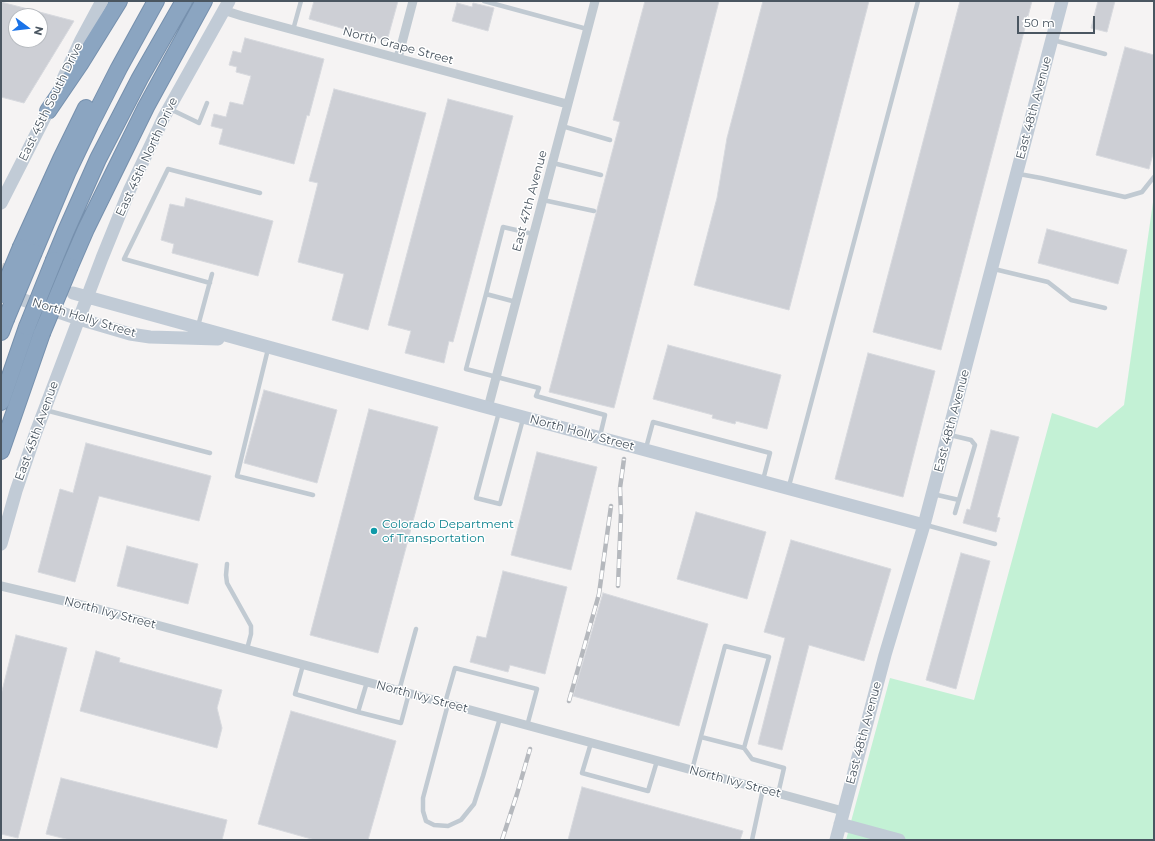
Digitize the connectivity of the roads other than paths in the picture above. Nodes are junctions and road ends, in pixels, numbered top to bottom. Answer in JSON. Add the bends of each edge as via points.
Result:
{"nodes":[{"id":1,"x":102,"y":1,"type":"edge"},
{"id":2,"x":118,"y":1,"type":"edge"},
{"id":3,"x":145,"y":1,"type":"edge"},
{"id":4,"x":156,"y":1,"type":"edge"},
{"id":5,"x":184,"y":1,"type":"edge"},
{"id":6,"x":203,"y":1,"type":"edge"},
{"id":7,"x":301,"y":1,"type":"edge"},
{"id":8,"x":413,"y":1,"type":"edge"},
{"id":9,"x":484,"y":1,"type":"edge"},
{"id":10,"x":595,"y":1,"type":"edge"},
{"id":11,"x":918,"y":1,"type":"edge"},
{"id":12,"x":1062,"y":1,"type":"edge"},
{"id":13,"x":226,"y":6,"type":"edge"},
{"id":14,"x":587,"y":29,"type":"junction"},
{"id":15,"x":293,"y":30,"type":"junction"},
{"id":16,"x":1052,"y":39,"type":"junction"},
{"id":17,"x":1105,"y":54,"type":"dead end"},
{"id":18,"x":398,"y":58,"type":"junction"},
{"id":19,"x":207,"y":103,"type":"dead end"},
{"id":20,"x":568,"y":104,"type":"junction"},
{"id":21,"x":169,"y":108,"type":"junction"},
{"id":22,"x":48,"y":111,"type":"junction"},
{"id":23,"x":562,"y":126,"type":"junction"},
{"id":24,"x":610,"y":140,"type":"dead end"},
{"id":25,"x":552,"y":163,"type":"junction"},
{"id":26,"x":1017,"y":174,"type":"junction"},
{"id":27,"x":601,"y":175,"type":"dead end"},
{"id":28,"x":1154,"y":177,"type":"edge"},
{"id":29,"x":260,"y":193,"type":"dead end"},
{"id":30,"x":542,"y":200,"type":"junction"},
{"id":31,"x":1,"y":203,"type":"edge"},
{"id":32,"x":594,"y":211,"type":"dead end"},
{"id":33,"x":533,"y":234,"type":"junction"},
{"id":34,"x":28,"y":249,"type":"junction"},
{"id":35,"x":992,"y":268,"type":"junction"},
{"id":36,"x":212,"y":274,"type":"dead end"},
{"id":37,"x":210,"y":283,"type":"junction"},
{"id":38,"x":73,"y":293,"type":"tunnel mouth"},
{"id":39,"x":1,"y":294,"type":"edge"},
{"id":40,"x":486,"y":294,"type":"junction"},
{"id":41,"x":87,"y":297,"type":"junction"},
{"id":42,"x":516,"y":302,"type":"junction"},
{"id":43,"x":1105,"y":308,"type":"dead end"},
{"id":44,"x":79,"y":319,"type":"junction"},
{"id":45,"x":3,"y":325,"type":"edge"},
{"id":46,"x":197,"y":328,"type":"junction"},
{"id":47,"x":35,"y":330,"type":"junction"},
{"id":48,"x":240,"y":340,"type":"junction"},
{"id":49,"x":269,"y":348,"type":"junction"},
{"id":50,"x":496,"y":377,"type":"junction"},
{"id":51,"x":1,"y":402,"type":"edge"},
{"id":52,"x":494,"y":409,"type":"junction"},
{"id":53,"x":44,"y":410,"type":"junction"},
{"id":54,"x":524,"y":417,"type":"junction"},
{"id":55,"x":948,"y":435,"type":"junction"},
{"id":56,"x":599,"y":437,"type":"junction"},
{"id":57,"x":2,"y":445,"type":"edge"},
{"id":58,"x":646,"y":450,"type":"junction"},
{"id":59,"x":210,"y":453,"type":"dead end"},
{"id":60,"x":763,"y":481,"type":"junction"},
{"id":61,"x":788,"y":488,"type":"junction"},
{"id":62,"x":933,"y":494,"type":"junction"},
{"id":63,"x":312,"y":495,"type":"dead end"},
{"id":64,"x":959,"y":500,"type":"junction"},
{"id":65,"x":955,"y":513,"type":"dead end"},
{"id":66,"x":924,"y":525,"type":"junction"},
{"id":67,"x":1,"y":544,"type":"edge"},
{"id":68,"x":995,"y":544,"type":"dead end"},
{"id":69,"x":227,"y":564,"type":"dead end"},
{"id":70,"x":1,"y":586,"type":"edge"},
{"id":71,"x":416,"y":629,"type":"dead end"},
{"id":72,"x":247,"y":649,"type":"junction"},
{"id":73,"x":303,"y":664,"type":"junction"},
{"id":74,"x":367,"y":682,"type":"junction"},
{"id":75,"x":399,"y":690,"type":"junction"},
{"id":76,"x":409,"y":693,"type":"junction"},
{"id":77,"x":447,"y":704,"type":"junction"},
{"id":78,"x":358,"y":712,"type":"junction"},
{"id":79,"x":500,"y":718,"type":"junction"},
{"id":80,"x":528,"y":726,"type":"junction"},
{"id":81,"x":701,"y":737,"type":"junction"},
{"id":82,"x":591,"y":743,"type":"junction"},
{"id":83,"x":744,"y":748,"type":"junction"},
{"id":84,"x":657,"y":760,"type":"junction"},
{"id":85,"x":692,"y":770,"type":"junction"},
{"id":86,"x":763,"y":790,"type":"junction"},
{"id":87,"x":778,"y":794,"type":"junction"},
{"id":88,"x":842,"y":817,"type":"junction"},
{"id":89,"x":752,"y":840,"type":"edge"},
{"id":90,"x":836,"y":840,"type":"edge"},
{"id":91,"x":899,"y":840,"type":"edge"}],
"edges":[{"from":1,"to":22,"type":"street","name":"East 45th South Drive"},
{"from":2,"to":22,"type":"highway"},
{"from":3,"to":34,"type":"highway","via":[[60,159]]},
{"from":4,"to":34,"type":"highway","via":[[64,166]]},
{"from":5,"to":47,"type":"highway","bridge":true,"via":[[98,159],[54,260]]},
{"from":6,"to":47,"type":"highway","bridge":true,"via":[[146,107],[70,266]]},
{"from":7,"to":15,"type":"lane"},
{"from":8,"to":18,"type":"street"},
{"from":9,"to":14,"type":"lane"},
{"from":10,"to":14,"type":"street","name":"East 47th Avenue"},
{"from":11,"to":61,"type":"lane"},
{"from":12,"to":16,"type":"street","name":"East 48th Avenue"},
{"from":13,"to":15,"type":"street","name":"North Grape Street"},
{"from":13,"to":21,"type":"street","name":"East 45th North Drive"},
{"from":14,"to":20,"type":"street","name":"East 47th Avenue"},
{"from":15,"to":18,"type":"street","name":"North Grape Street"},
{"from":16,"to":17,"type":"lane"},
{"from":16,"to":26,"type":"street","name":"East 48th Avenue"},
{"from":18,"to":20,"type":"street","name":"North Grape Street"},
{"from":19,"to":21,"type":"lane","via":[[199,123]]},
{"from":20,"to":23,"type":"street","name":"East 47th Avenue"},
{"from":21,"to":41,"type":"street","name":"East 45th North Drive","via":[[130,189]]},
{"from":22,"to":31,"type":"street","name":"East 45th South Drive"},
{"from":23,"to":24,"type":"lane"},
{"from":23,"to":25,"type":"street","name":"East 47th Avenue"},
{"from":25,"to":27,"type":"lane"},
{"from":25,"to":30,"type":"street","name":"East 47th Avenue"},
{"from":26,"to":28,"type":"lane","via":[[1125,197],[1142,192]]},
{"from":26,"to":35,"type":"street","name":"East 48th Avenue"},
{"from":29,"to":37,"type":"lane","via":[[168,169],[124,259]]},
{"from":30,"to":32,"type":"lane"},
{"from":30,"to":33,"type":"street","name":"East 47th Avenue"},
{"from":33,"to":40,"type":"lane","via":[[503,227]]},
{"from":33,"to":42,"type":"street","name":"East 47th Avenue"},
{"from":34,"to":39,"type":"highway","bridge":true},
{"from":34,"to":45,"type":"highway","bridge":true},
{"from":35,"to":43,"type":"lane","via":[[1048,282],[1071,300]]},
{"from":35,"to":55,"type":"street","name":"East 48th Avenue"},
{"from":36,"to":37,"type":"lane"},
{"from":37,"to":46,"type":"lane"},
{"from":38,"to":41,"type":"street","name":"North Holly Street"},
{"from":39,"to":44,"type":"street","name":"North Holly Street"},
{"from":40,"to":42,"type":"lane"},
{"from":40,"to":50,"type":"lane","via":[[466,369]]},
{"from":41,"to":44,"type":"street","name":"East 45th North Drive"},
{"from":41,"to":46,"type":"street","name":"North Holly Street"},
{"from":42,"to":50,"type":"street","name":"East 47th Avenue"},
{"from":44,"to":48,"type":"street","name":"North Holly Street","via":[[140,336]]},
{"from":44,"to":53,"type":"street","name":"East 45th Avenue"},
{"from":46,"to":48,"type":"street","name":"North Holly Street"},
{"from":47,"to":51,"type":"highway","via":[[12,366]]},
{"from":47,"to":57,"type":"highway"},
{"from":48,"to":49,"type":"street","name":"North Holly Street"},
{"from":49,"to":52,"type":"street","name":"North Holly Street"},
{"from":49,"to":63,"type":"lane","via":[[237,476]]},
{"from":50,"to":52,"type":"street","name":"East 47th Avenue"},
{"from":50,"to":56,"type":"lane","via":[[539,388],[536,396],[605,416]]},
{"from":52,"to":54,"type":"street","name":"North Holly Street"},
{"from":52,"to":54,"type":"lane","via":[[476,498],[500,504]]},
{"from":53,"to":59,"type":"lane"},
{"from":53,"to":67,"type":"street","name":"East 45th Avenue"},
{"from":54,"to":56,"type":"street","name":"North Holly Street"},
{"from":55,"to":62,"type":"street","name":"East 48th Avenue"},
{"from":55,"to":64,"type":"lane","via":[[971,440],[975,445]]},
{"from":56,"to":58,"type":"street","name":"North Holly Street"},
{"from":58,"to":60,"type":"street","name":"North Holly Street"},
{"from":58,"to":60,"type":"lane","via":[[653,422],[770,452]]},
{"from":60,"to":61,"type":"street","name":"North Holly Street"},
{"from":61,"to":66,"type":"street","name":"North Holly Street"},
{"from":62,"to":64,"type":"lane"},
{"from":62,"to":66,"type":"street","name":"East 48th Avenue"},
{"from":64,"to":65,"type":"lane"},
{"from":66,"to":68,"type":"lane"},
{"from":66,"to":88,"type":"street","name":"East 48th Avenue"},
{"from":69,"to":72,"type":"lane","via":[[227,584],[251,626]]},
{"from":70,"to":72,"type":"street","name":"North Ivy Street"},
{"from":71,"to":75,"type":"lane"},
{"from":72,"to":73,"type":"street","name":"North Ivy Street"},
{"from":73,"to":74,"type":"street","name":"North Ivy Street"},
{"from":73,"to":78,"type":"lane","via":[[295,694]]},
{"from":74,"to":75,"type":"street","name":"North Ivy Street"},
{"from":74,"to":78,"type":"lane"},
{"from":75,"to":76,"type":"street","name":"North Ivy Street"},
{"from":76,"to":77,"type":"street","name":"North Ivy Street"},
{"from":76,"to":78,"type":"lane","via":[[401,723]]},
{"from":77,"to":79,"type":"street","name":"North Ivy Street"},
{"from":77,"to":79,"type":"lane","via":[[423,798],[426,821],[434,825],[448,826],[461,820],[474,804]]},
{"from":77,"to":80,"type":"lane","via":[[455,668],[537,689]]},
{"from":79,"to":80,"type":"street","name":"North Ivy Street"},
{"from":80,"to":82,"type":"street","name":"North Ivy Street"},
{"from":81,"to":83,"type":"lane"},
{"from":81,"to":83,"type":"lane","via":[[725,646],[754,653],[769,657]]},
{"from":81,"to":85,"type":"lane"},
{"from":82,"to":84,"type":"street","name":"North Ivy Street"},
{"from":82,"to":84,"type":"lane","via":[[582,773],[648,791]]},
{"from":83,"to":87,"type":"lane","via":[[752,759],[784,768]]},
{"from":84,"to":85,"type":"street","name":"North Ivy Street"},
{"from":85,"to":86,"type":"street","name":"North Ivy Street"},
{"from":86,"to":87,"type":"street","name":"North Ivy Street"},
{"from":86,"to":89,"type":"lane"},
{"from":87,"to":88,"type":"street","name":"North Ivy Street"},
{"from":88,"to":90,"type":"street","name":"East 48th Avenue"},
{"from":88,"to":91,"type":"street","name":"North Ivy Street"}]}
